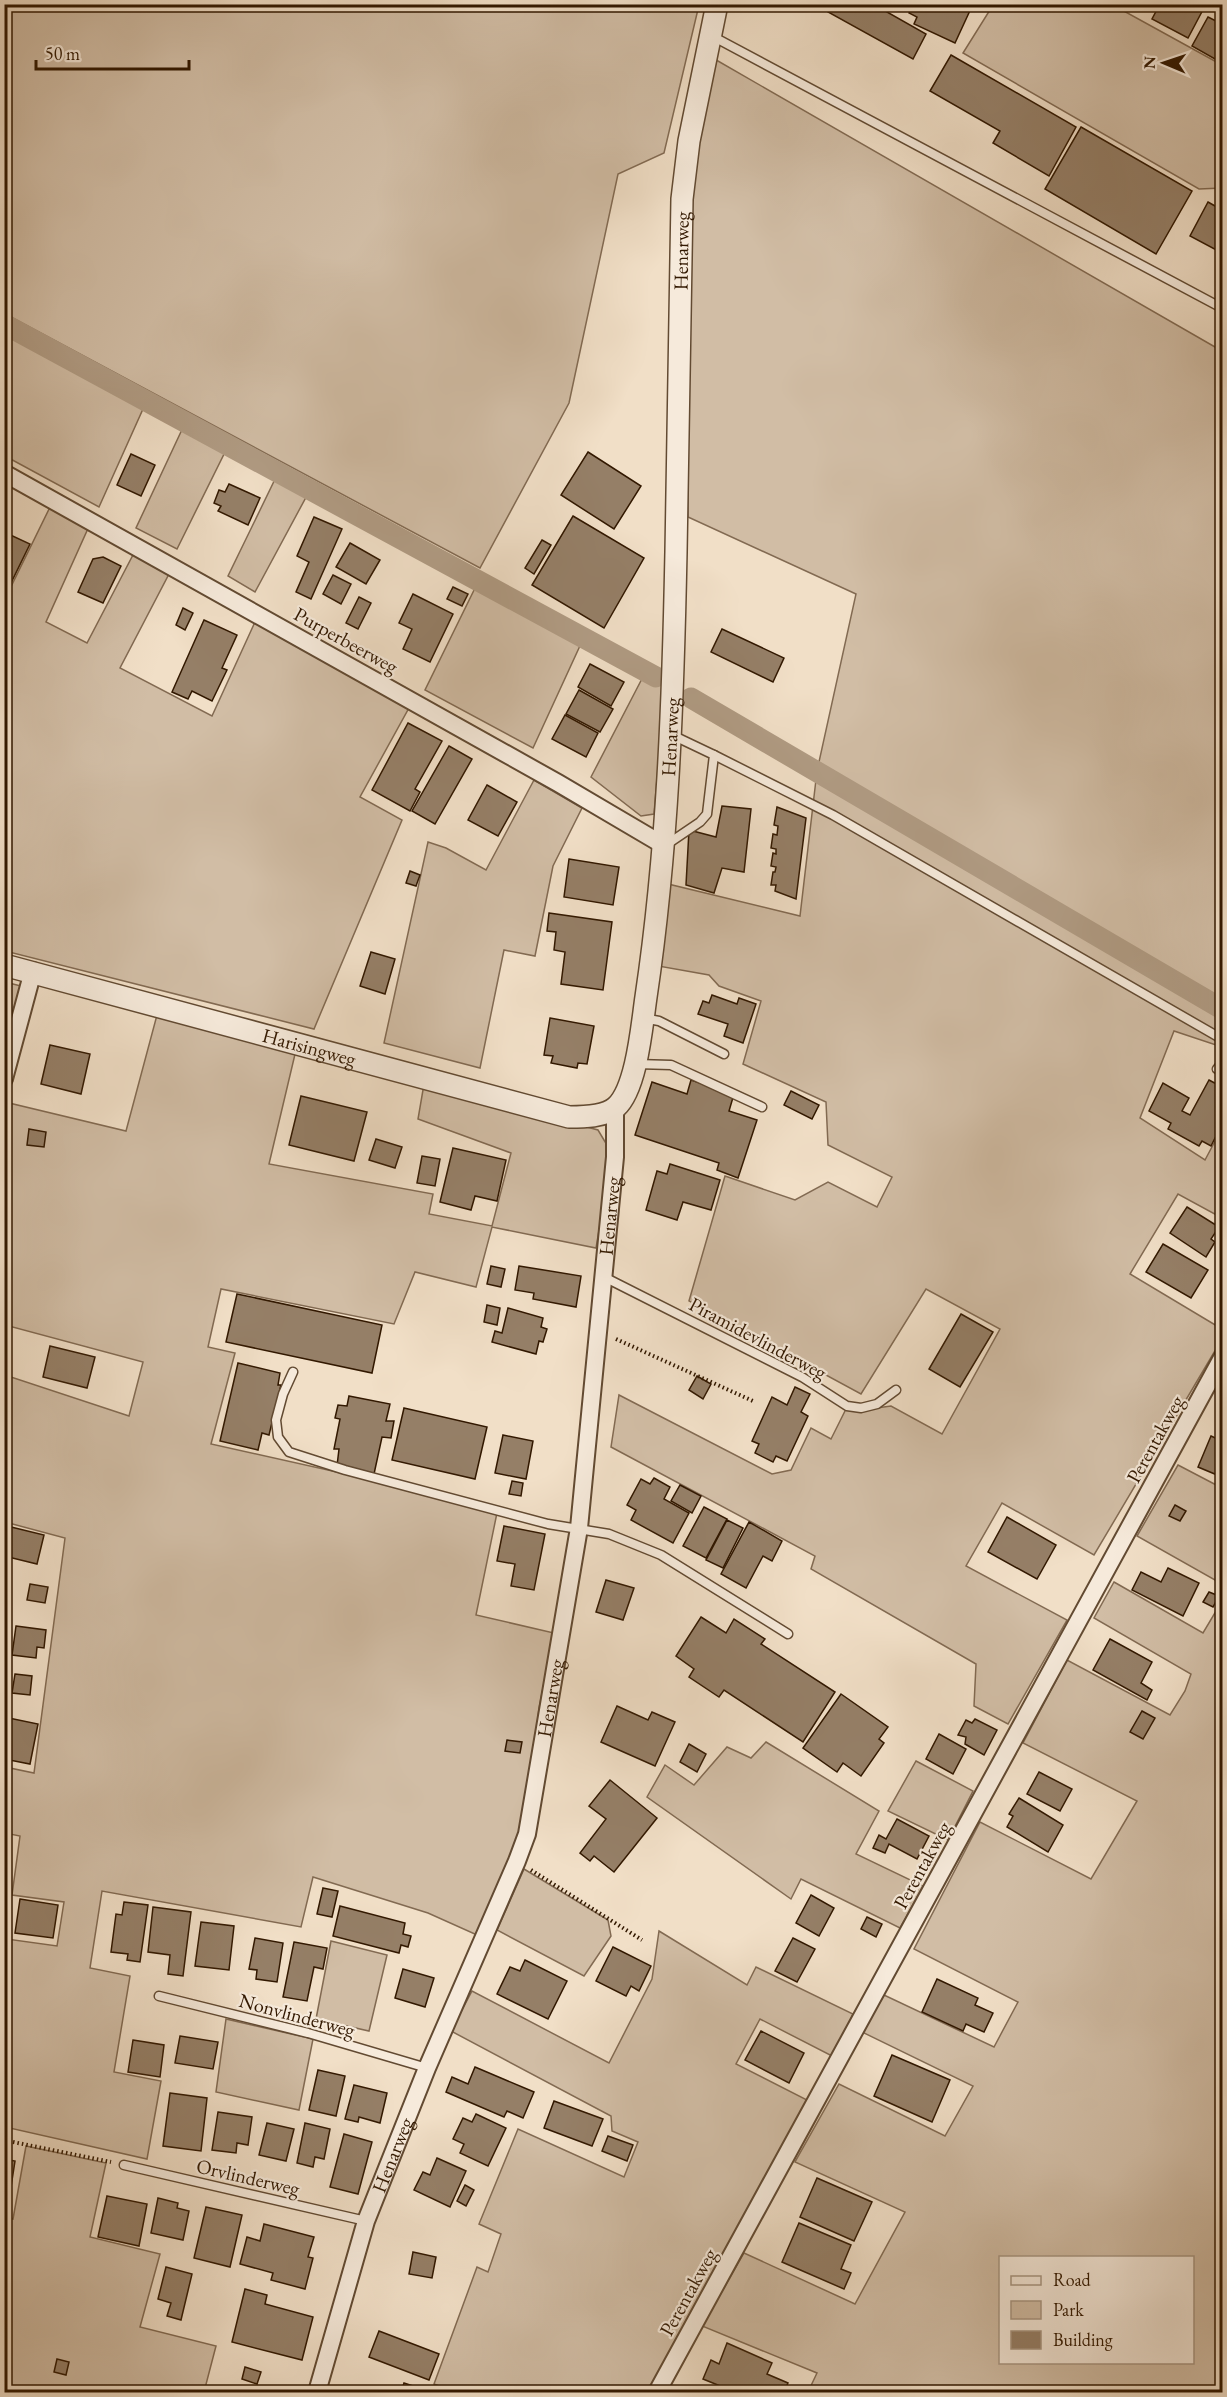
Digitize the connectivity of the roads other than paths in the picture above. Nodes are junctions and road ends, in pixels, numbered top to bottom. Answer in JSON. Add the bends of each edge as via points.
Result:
{"nodes":[{"id":1,"x":717,"y":4,"type":"edge"},
{"id":2,"x":709,"y":35,"type":"junction"},
{"id":3,"x":1222,"y":308,"type":"edge"},
{"id":4,"x":4,"y":473,"type":"edge"},
{"id":5,"x":671,"y":735,"type":"junction"},
{"id":6,"x":714,"y":755,"type":"junction"},
{"id":7,"x":665,"y":846,"type":"junction"},
{"id":8,"x":4,"y":964,"type":"edge"},
{"id":9,"x":33,"y":971,"type":"junction"},
{"id":10,"x":643,"y":1018,"type":"junction"},
{"id":11,"x":1222,"y":1039,"type":"edge"},
{"id":12,"x":724,"y":1054,"type":"dead end"},
{"id":13,"x":636,"y":1064,"type":"junction"},
{"id":14,"x":4,"y":1079,"type":"edge"},
{"id":15,"x":762,"y":1107,"type":"dead end"},
{"id":16,"x":615,"y":1108,"type":"junction"},
{"id":17,"x":604,"y":1277,"type":"junction"},
{"id":18,"x":1222,"y":1358,"type":"edge"},
{"id":19,"x":293,"y":1372,"type":"dead end"},
{"id":20,"x":896,"y":1390,"type":"dead end"},
{"id":21,"x":579,"y":1528,"type":"junction"},
{"id":22,"x":788,"y":1634,"type":"dead end"},
{"id":23,"x":159,"y":1996,"type":"dead end"},
{"id":24,"x":426,"y":2068,"type":"junction"},
{"id":25,"x":124,"y":2165,"type":"road end"},
{"id":26,"x":366,"y":2222,"type":"junction"},
{"id":27,"x":317,"y":2392,"type":"edge"},
{"id":28,"x":657,"y":2392,"type":"edge"}],
"edges":[{"from":1,"to":2,"type":"street","name":"Henarweg"},
{"from":2,"to":3,"type":"lane"},
{"from":2,"to":5,"type":"street","name":"Henarweg","via":[[682,198]]},
{"from":4,"to":7,"type":"street","name":"Purperbeerweg"},
{"from":5,"to":6,"type":"lane"},
{"from":5,"to":7,"type":"street","name":"Henarweg"},
{"from":6,"to":7,"type":"lane","via":[[707,814]]},
{"from":6,"to":11,"type":"lane","via":[[833,815]]},
{"from":7,"to":10,"type":"street","name":"Henarweg"},
{"from":8,"to":9,"type":"street","name":"Harisingweg"},
{"from":9,"to":14,"type":"street"},
{"from":9,"to":16,"type":"street","name":"Harisingweg","via":[[569,1117],[590,1117]]},
{"from":10,"to":12,"type":"lane","via":[[659,1021]]},
{"from":10,"to":13,"type":"street","name":"Henarweg"},
{"from":13,"to":15,"type":"lane","via":[[671,1065]]},
{"from":13,"to":16,"type":"street","name":"Henarweg"},
{"from":16,"to":17,"type":"street","name":"Henarweg","via":[[615,1157]]},
{"from":17,"to":20,"type":"lane","name":"Piramidevlinderweg","via":[[802,1377],[847,1406],[877,1404]]},
{"from":17,"to":21,"type":"street","name":"Henarweg"},
{"from":18,"to":28,"type":"street","name":"Perentakweg"},
{"from":19,"to":21,"type":"lane","via":[[276,1420],[278,1437],[289,1452],[548,1524]]},
{"from":21,"to":22,"type":"lane","via":[[609,1534],[661,1555]]},
{"from":21,"to":24,"type":"street","name":"Henarweg","via":[[527,1834]]},
{"from":23,"to":24,"type":"lane","name":"Nonvlinderweg"},
{"from":24,"to":26,"type":"street","name":"Henarweg"},
{"from":25,"to":26,"type":"lane","name":"Orvlinderweg"},
{"from":26,"to":27,"type":"street","name":"Henarweg"}]}
